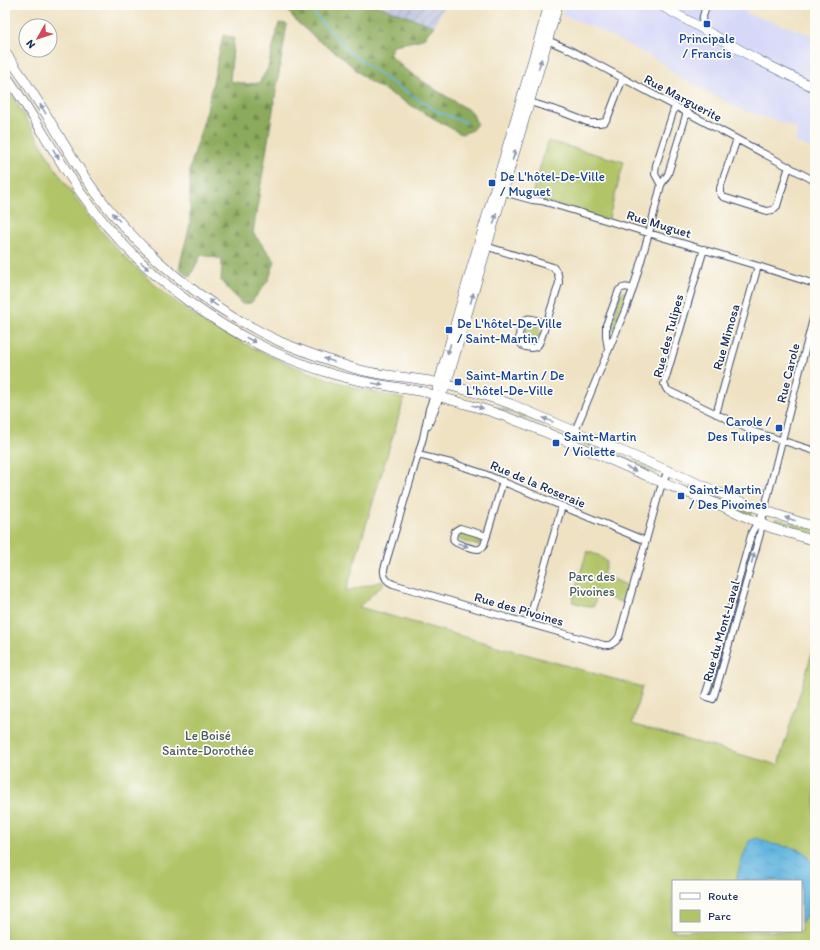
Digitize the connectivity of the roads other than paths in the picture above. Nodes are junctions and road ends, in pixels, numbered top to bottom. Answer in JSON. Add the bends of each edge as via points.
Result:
{"nodes":[{"id":1,"x":549,"y":5,"type":"edge"},
{"id":2,"x":558,"y":5,"type":"edge"},
{"id":3,"x":660,"y":5,"type":"edge"},
{"id":4,"x":706,"y":5,"type":"edge"},
{"id":5,"x":700,"y":28,"type":"junction"},
{"id":6,"x":544,"y":39,"type":"junction"},
{"id":7,"x":5,"y":52,"type":"edge"},
{"id":8,"x":5,"y":74,"type":"edge"},
{"id":9,"x":623,"y":78,"type":"junction"},
{"id":10,"x":815,"y":88,"type":"edge"},
{"id":11,"x":525,"y":100,"type":"junction"},
{"id":12,"x":675,"y":106,"type":"junction"},
{"id":13,"x":687,"y":112,"type":"junction"},
{"id":14,"x":737,"y":139,"type":"junction"},
{"id":15,"x":789,"y":166,"type":"junction"},
{"id":16,"x":815,"y":180,"type":"edge"},
{"id":17,"x":661,"y":185,"type":"junction"},
{"id":18,"x":499,"y":191,"type":"junction"},
{"id":19,"x":649,"y":233,"type":"junction"},
{"id":20,"x":483,"y":245,"type":"junction"},
{"id":21,"x":704,"y":250,"type":"junction"},
{"id":22,"x":758,"y":266,"type":"junction"},
{"id":23,"x":815,"y":284,"type":"edge"},
{"id":24,"x":633,"y":289,"type":"junction"},
{"id":25,"x":815,"y":311,"type":"edge"},
{"id":26,"x":546,"y":324,"type":"junction"},
{"id":27,"x":608,"y":349,"type":"junction"},
{"id":28,"x":442,"y":384,"type":"junction"},
{"id":29,"x":437,"y":396,"type":"junction"},
{"id":30,"x":716,"y":414,"type":"junction"},
{"id":31,"x":575,"y":431,"type":"junction"},
{"id":32,"x":783,"y":440,"type":"junction"},
{"id":33,"x":570,"y":443,"type":"junction"},
{"id":34,"x":815,"y":451,"type":"edge"},
{"id":35,"x":418,"y":454,"type":"junction"},
{"id":36,"x":668,"y":470,"type":"junction"},
{"id":37,"x":503,"y":481,"type":"junction"},
{"id":38,"x":663,"y":483,"type":"junction"},
{"id":39,"x":562,"y":506,"type":"junction"},
{"id":40,"x":764,"y":511,"type":"junction"},
{"id":41,"x":760,"y":523,"type":"junction"},
{"id":42,"x":815,"y":527,"type":"edge"},
{"id":43,"x":487,"y":536,"type":"junction"},
{"id":44,"x":646,"y":541,"type":"junction"},
{"id":45,"x":815,"y":541,"type":"edge"},
{"id":46,"x":528,"y":624,"type":"junction"}],
"edges":[{"from":1,"to":6,"type":"street"},
{"from":2,"to":6,"type":"street"},
{"from":3,"to":5,"type":"street"},
{"from":4,"to":5,"type":"street"},
{"from":5,"to":10,"type":"street"},
{"from":6,"to":9,"type":"street","name":"Rue Marguerite"},
{"from":6,"to":11,"type":"street"},
{"from":28,"to":7,"type":"street","one_way":true,"via":[[362,371],[300,350],[240,320],[184,283],[148,251],[103,202]]},
{"from":8,"to":29,"type":"street","one_way":true,"via":[[69,176],[95,212],[136,257],[180,295],[234,331],[299,362],[345,378]]},
{"from":9,"to":11,"type":"street","via":[[605,122],[590,123]]},
{"from":9,"to":12,"type":"street","name":"Rue Marguerite"},
{"from":11,"to":18,"type":"street"},
{"from":12,"to":13,"type":"street","name":"Rue Marguerite"},
{"from":12,"to":17,"type":"street","via":[[656,165],[655,174]]},
{"from":13,"to":14,"type":"street","name":"Rue Marguerite"},
{"from":13,"to":17,"type":"street","via":[[668,174]]},
{"from":14,"to":15,"type":"street","name":"Rue Marguerite"},
{"from":14,"to":15,"type":"street","via":[[720,188],[723,197],[767,211],[773,210],[777,206]]},
{"from":15,"to":16,"type":"street","name":"Rue Marguerite"},
{"from":17,"to":19,"type":"street"},
{"from":18,"to":19,"type":"street","name":"Rue Muguet"},
{"from":18,"to":20,"type":"street"},
{"from":19,"to":21,"type":"street","name":"Rue Muguet"},
{"from":19,"to":24,"type":"street"},
{"from":20,"to":26,"type":"street","via":[[553,267],[558,272],[559,283]]},
{"from":20,"to":28,"type":"street"},
{"from":21,"to":22,"type":"street","name":"Rue Muguet"},
{"from":21,"to":30,"type":"street","name":"Rue des Tulipes","via":[[664,384],[667,390]]},
{"from":22,"to":23,"type":"street","name":"Rue Muguet"},
{"from":22,"to":30,"type":"street","name":"Rue Mimosa"},
{"from":24,"to":27,"type":"street"},
{"from":24,"to":27,"type":"street","via":[[625,287],[619,290],[606,325]]},
{"from":25,"to":32,"type":"street","name":"Rue Carole"},
{"from":26,"to":26,"type":"street","via":[[526,319],[519,341],[522,345],[536,347]]},
{"from":27,"to":31,"type":"street"},
{"from":28,"to":29,"type":"street"},
{"from":31,"to":28,"type":"street","one_way":true,"via":[[511,404]]},
{"from":29,"to":33,"type":"street","one_way":true,"via":[[495,413]]},
{"from":29,"to":35,"type":"street","name":"Rue des Pivoines"},
{"from":30,"to":32,"type":"street","name":"Rue des Tulipes","via":[[752,431]]},
{"from":31,"to":33,"type":"street"},
{"from":31,"to":36,"type":"street"},
{"from":32,"to":34,"type":"street","name":"Rue des Tulipes"},
{"from":32,"to":40,"type":"street","name":"Rue Carole"},
{"from":33,"to":38,"type":"street","one_way":true},
{"from":35,"to":37,"type":"street","name":"Rue de la Roseraie"},
{"from":35,"to":46,"type":"street","name":"Rue des Pivoines","via":[[384,569],[386,579],[393,584]]},
{"from":36,"to":38,"type":"street","name":"Rue des Pivoines"},
{"from":36,"to":40,"type":"street"},
{"from":37,"to":39,"type":"street","name":"Rue de la Roseraie"},
{"from":37,"to":43,"type":"street"},
{"from":38,"to":41,"type":"street"},
{"from":38,"to":44,"type":"street","name":"Rue des Pivoines"},
{"from":39,"to":44,"type":"street","name":"Rue de la Roseraie"},
{"from":39,"to":46,"type":"street"},
{"from":40,"to":41,"type":"street","name":"Rue Carole"},
{"from":42,"to":40,"type":"street","one_way":true},
{"from":41,"to":41,"type":"street","name":"Rue du Mont-Laval","one_way":true,"via":[[752,532],[705,696],[713,699],[760,535]]},
{"from":41,"to":45,"type":"street"},
{"from":43,"to":43,"type":"street","one_way":true,"via":[[460,528],[455,531],[454,538],[458,544],[478,549],[483,547]]},
{"from":44,"to":46,"type":"street","name":"Rue des Pivoines","via":[[618,637],[613,643],[604,645]]}]}
